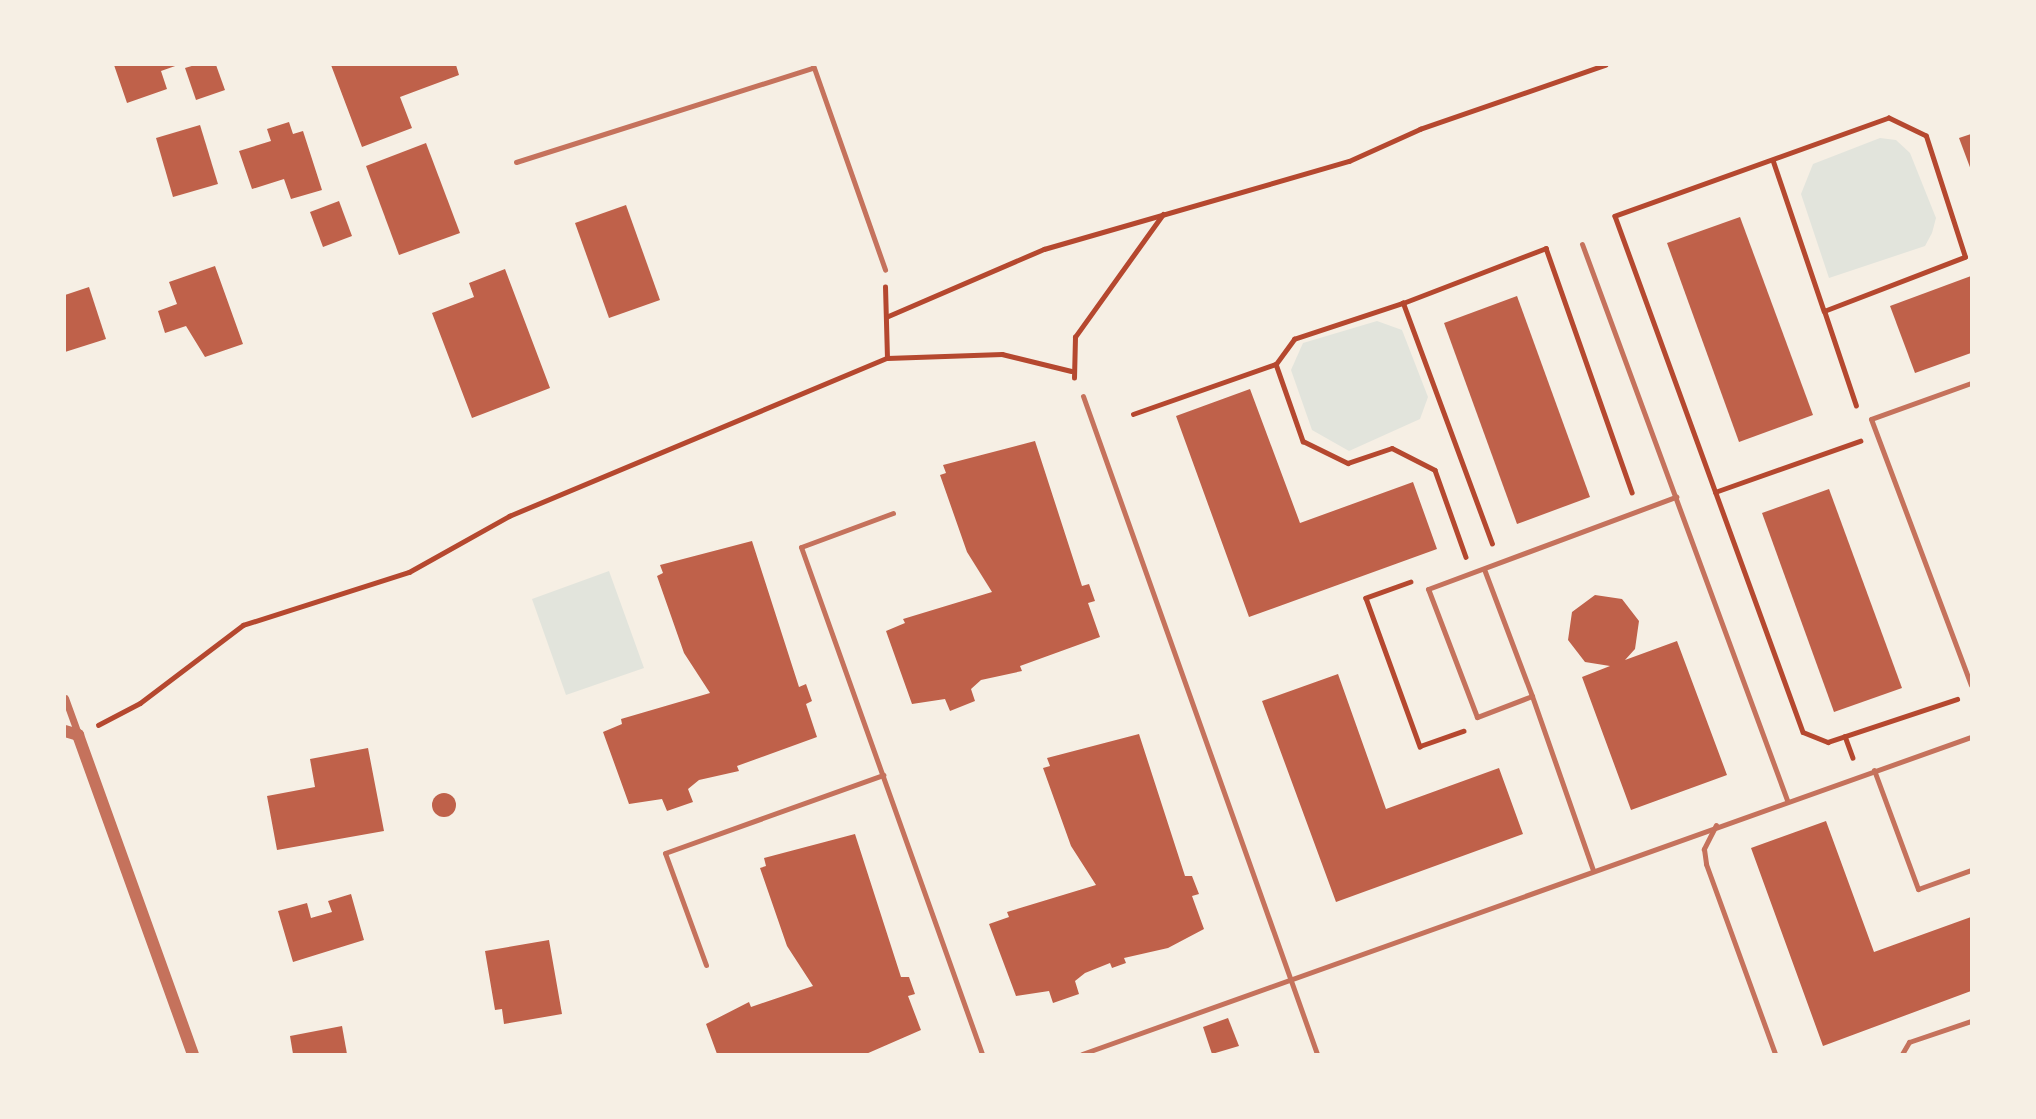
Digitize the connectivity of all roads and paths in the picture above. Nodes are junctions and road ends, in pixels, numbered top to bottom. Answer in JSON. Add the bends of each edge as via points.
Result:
{"nodes":[{"id":1,"x":1605,"y":65,"type":"edge"},
{"id":2,"x":813,"y":66,"type":"edge"},
{"id":3,"x":1773,"y":160,"type":"junction"},
{"id":4,"x":516,"y":162,"type":"dead end"},
{"id":5,"x":1164,"y":213,"type":"junction"},
{"id":6,"x":1582,"y":244,"type":"dead end"},
{"id":7,"x":885,"y":270,"type":"joint"},
{"id":8,"x":1403,"y":303,"type":"junction"},
{"id":9,"x":1824,"y":311,"type":"junction"},
{"id":10,"x":886,"y":317,"type":"junction"},
{"id":11,"x":887,"y":358,"type":"junction"},
{"id":12,"x":1276,"y":364,"type":"junction"},
{"id":13,"x":1071,"y":371,"type":"junction"},
{"id":14,"x":1971,"y":383,"type":"edge"},
{"id":15,"x":1083,"y":396,"type":"joint"},
{"id":16,"x":1858,"y":413,"type":"dead end"},
{"id":17,"x":1133,"y":414,"type":"dead end"},
{"id":18,"x":1863,"y":426,"type":"dead end"},
{"id":19,"x":1715,"y":492,"type":"junction"},
{"id":20,"x":1676,"y":497,"type":"junction"},
{"id":21,"x":1634,"y":502,"type":"dead end"},
{"id":22,"x":893,"y":513,"type":"dead end"},
{"id":23,"x":1495,"y":552,"type":"dead end"},
{"id":24,"x":1477,"y":559,"type":"dead end"},
{"id":25,"x":1468,"y":562,"type":"junction"},
{"id":26,"x":1455,"y":567,"type":"dead end"},
{"id":27,"x":1484,"y":569,"type":"junction"},
{"id":28,"x":1417,"y":580,"type":"dead end"},
{"id":29,"x":1971,"y":685,"type":"edge"},
{"id":30,"x":1951,"y":687,"type":"dead end"},
{"id":31,"x":1532,"y":696,"type":"junction"},
{"id":32,"x":65,"y":698,"type":"edge"},
{"id":33,"x":1470,"y":729,"type":"dead end"},
{"id":34,"x":65,"y":731,"type":"edge"},
{"id":35,"x":78,"y":735,"type":"junction"},
{"id":36,"x":1970,"y":738,"type":"edge"},
{"id":37,"x":1971,"y":747,"type":"edge"},
{"id":38,"x":1874,"y":770,"type":"junction"},
{"id":39,"x":883,"y":775,"type":"junction"},
{"id":40,"x":1787,"y":800,"type":"junction"},
{"id":41,"x":1716,"y":824,"type":"junction"},
{"id":42,"x":1593,"y":870,"type":"junction"},
{"id":43,"x":1971,"y":870,"type":"edge"},
{"id":44,"x":706,"y":965,"type":"dead end"},
{"id":45,"x":1291,"y":981,"type":"junction"},
{"id":46,"x":1971,"y":1021,"type":"edge"},
{"id":47,"x":193,"y":1054,"type":"edge"},
{"id":48,"x":982,"y":1054,"type":"edge"},
{"id":49,"x":1082,"y":1054,"type":"edge"},
{"id":50,"x":1317,"y":1054,"type":"edge"},
{"id":51,"x":1775,"y":1054,"type":"edge"},
{"id":52,"x":1902,"y":1054,"type":"edge"}],
"edges":[{"from":1,"to":5,"type":"path","via":[[1420,128],[1349,161]]},
{"from":2,"to":4,"type":"lane"},
{"from":2,"to":7,"type":"lane"},
{"from":3,"to":9,"type":"path"},
{"from":3,"to":9,"type":"path","via":[[1889,118],[1926,136],[1965,257]]},
{"from":3,"to":19,"type":"path","via":[[1615,216]]},
{"from":5,"to":10,"type":"path","via":[[1044,248]]},
{"from":5,"to":13,"type":"path","via":[[1074,337]]},
{"from":6,"to":20,"type":"lane"},
{"from":7,"to":10,"type":"path"},
{"from":8,"to":12,"type":"path","via":[[1294,339]]},
{"from":8,"to":21,"type":"path","via":[[1546,248]]},
{"from":8,"to":23,"type":"path"},
{"from":9,"to":16,"type":"path"},
{"from":10,"to":11,"type":"path"},
{"from":11,"to":13,"type":"path","via":[[1002,354]]},
{"from":11,"to":35,"type":"path","via":[[509,516],[409,572],[243,625],[140,703]]},
{"from":12,"to":17,"type":"path"},
{"from":12,"to":25,"type":"path","via":[[1303,441],[1349,463],[1392,448],[1435,470]]},
{"from":13,"to":15,"type":"path"},
{"from":14,"to":29,"type":"lane","via":[[1871,419]]},
{"from":15,"to":45,"type":"lane"},
{"from":18,"to":19,"type":"path","via":[[1867,439]]},
{"from":19,"to":30,"type":"path","via":[[1802,732],[1828,741],[1955,700]]},
{"from":20,"to":27,"type":"lane"},
{"from":20,"to":40,"type":"lane"},
{"from":22,"to":39,"type":"lane","via":[[801,547]]},
{"from":24,"to":25,"type":"path"},
{"from":25,"to":26,"type":"path"},
{"from":27,"to":31,"type":"lane"},
{"from":27,"to":31,"type":"lane","via":[[1429,589],[1478,717]]},
{"from":28,"to":33,"type":"path","via":[[1366,598],[1420,746]]},
{"from":31,"to":42,"type":"lane"},
{"from":32,"to":35,"type":"street"},
{"from":34,"to":35,"type":"street"},
{"from":35,"to":47,"type":"street"},
{"from":36,"to":37,"type":"lane"},
{"from":36,"to":38,"type":"lane"},
{"from":38,"to":40,"type":"lane"},
{"from":38,"to":43,"type":"lane","via":[[1918,888]]},
{"from":39,"to":44,"type":"lane","via":[[665,853]]},
{"from":39,"to":48,"type":"lane"},
{"from":40,"to":41,"type":"lane"},
{"from":41,"to":42,"type":"lane"},
{"from":41,"to":51,"type":"lane","via":[[1704,849],[1706,864]]},
{"from":42,"to":45,"type":"lane"},
{"from":45,"to":49,"type":"lane"},
{"from":45,"to":50,"type":"lane"},
{"from":46,"to":52,"type":"lane","via":[[1909,1042]]}]}
